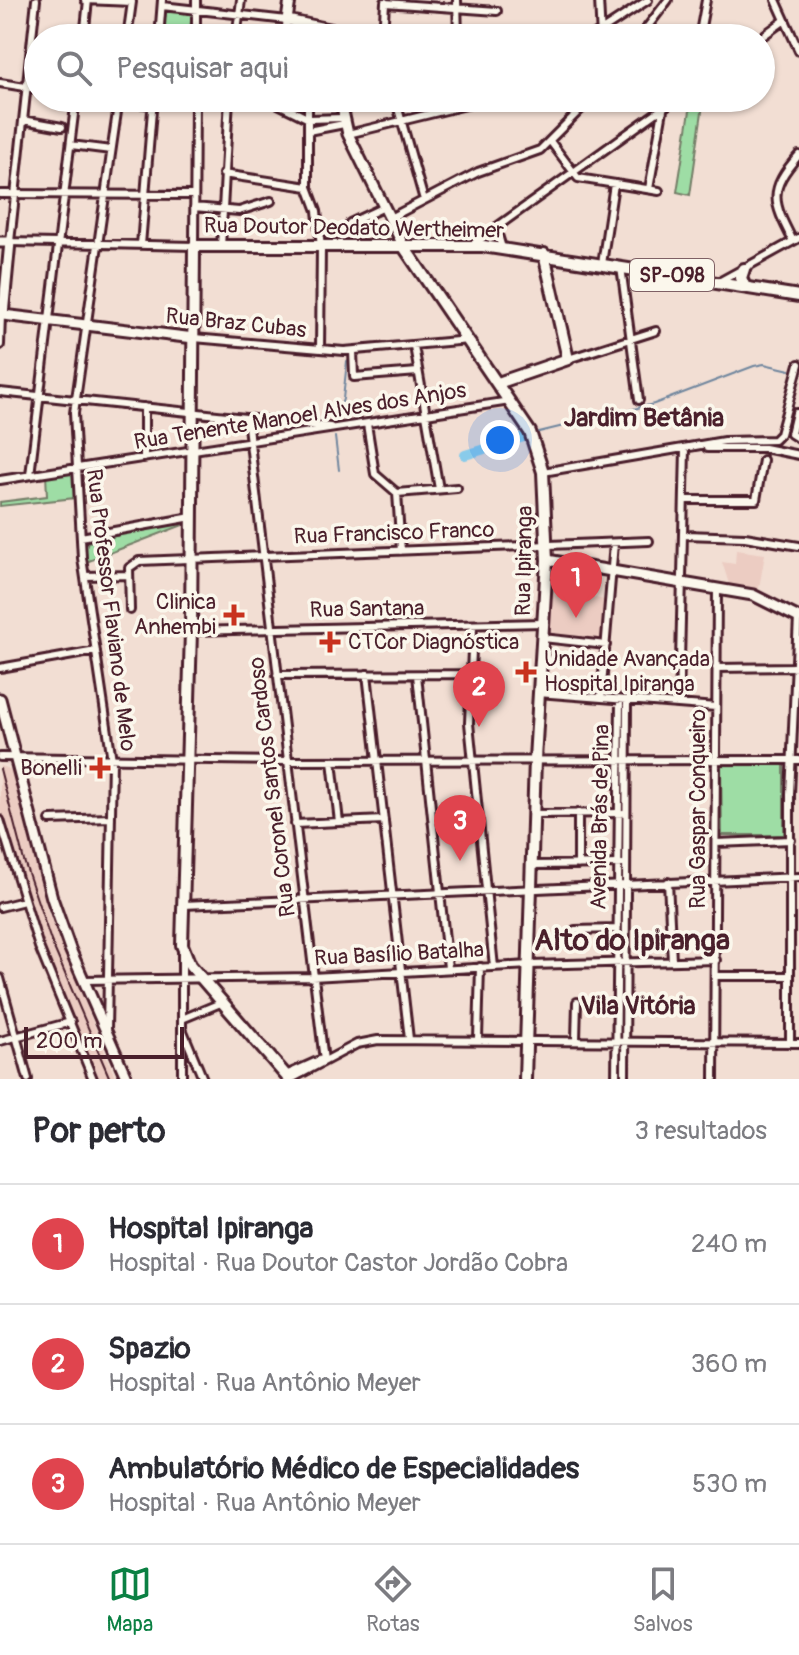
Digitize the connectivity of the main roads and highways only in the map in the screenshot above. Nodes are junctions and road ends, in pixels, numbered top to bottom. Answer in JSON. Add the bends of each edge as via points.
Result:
{"nodes":[{"id":1,"x":290,"y":2,"type":"edge"},
{"id":2,"x":304,"y":24,"type":"joint"},
{"id":3,"x":343,"y":112,"type":"edge"},
{"id":4,"x":5,"y":242,"type":"edge"},
{"id":5,"x":404,"y":247,"type":"junction"},
{"id":6,"x":544,"y":254,"type":"junction"},
{"id":7,"x":744,"y":269,"type":"road end"},
{"id":8,"x":745,"y":287,"type":"junction"},
{"id":9,"x":799,"y":296,"type":"edge"},
{"id":10,"x":2,"y":315,"type":"edge"},
{"id":11,"x":194,"y":338,"type":"junction"},
{"id":12,"x":498,"y":383,"type":"junction"},
{"id":13,"x":547,"y":560,"type":"junction"},
{"id":14,"x":799,"y":617,"type":"edge"},
{"id":15,"x":0,"y":699,"type":"edge"},
{"id":16,"x":125,"y":1078,"type":"edge"},
{"id":17,"x":288,"y":1078,"type":"edge"},
{"id":18,"x":525,"y":1079,"type":"edge"}],
"edges":[{"from":1,"to":2,"type":"main road","via":[[293,18]]},
{"from":1,"to":2,"type":"main road","via":[[287,20]]},
{"from":3,"to":5,"type":"main road","name":"Rua Ipiranga"},
{"from":4,"to":10,"type":"main road"},
{"from":5,"to":6,"type":"main road","name":"Rua Doutor Deodato Wertheimer","number":"SP-098","via":[[469,246]]},
{"from":5,"to":11,"type":"main road","name":"Rua Doutor Deodato Wertheimer","number":"SP-098","via":[[194,246]]},
{"from":5,"to":12,"type":"main road","name":"Rua Ipiranga"},
{"from":6,"to":8,"type":"main road","name":"Rua Doutor Deodato Wertheimer","number":"SP-098"},
{"from":6,"to":12,"type":"main road","via":[[568,359]]},
{"from":7,"to":8,"type":"main road"},
{"from":8,"to":9,"type":"main road","name":"Rua Doutor Deodato Wertheimer","number":"SP-098"},
{"from":10,"to":11,"type":"main road","name":"Rua Braz Cubas"},
{"from":11,"to":17,"type":"main road","via":[[182,945],[202,979]]},
{"from":12,"to":13,"type":"main road","name":"Rua Ipiranga","via":[[530,432],[543,472]]},
{"from":13,"to":14,"type":"main road","via":[[759,597]]},
{"from":13,"to":18,"type":"main road","name":"Rua Ipiranga"},
{"from":15,"to":16,"type":"main road","via":[[52,898]]}]}
